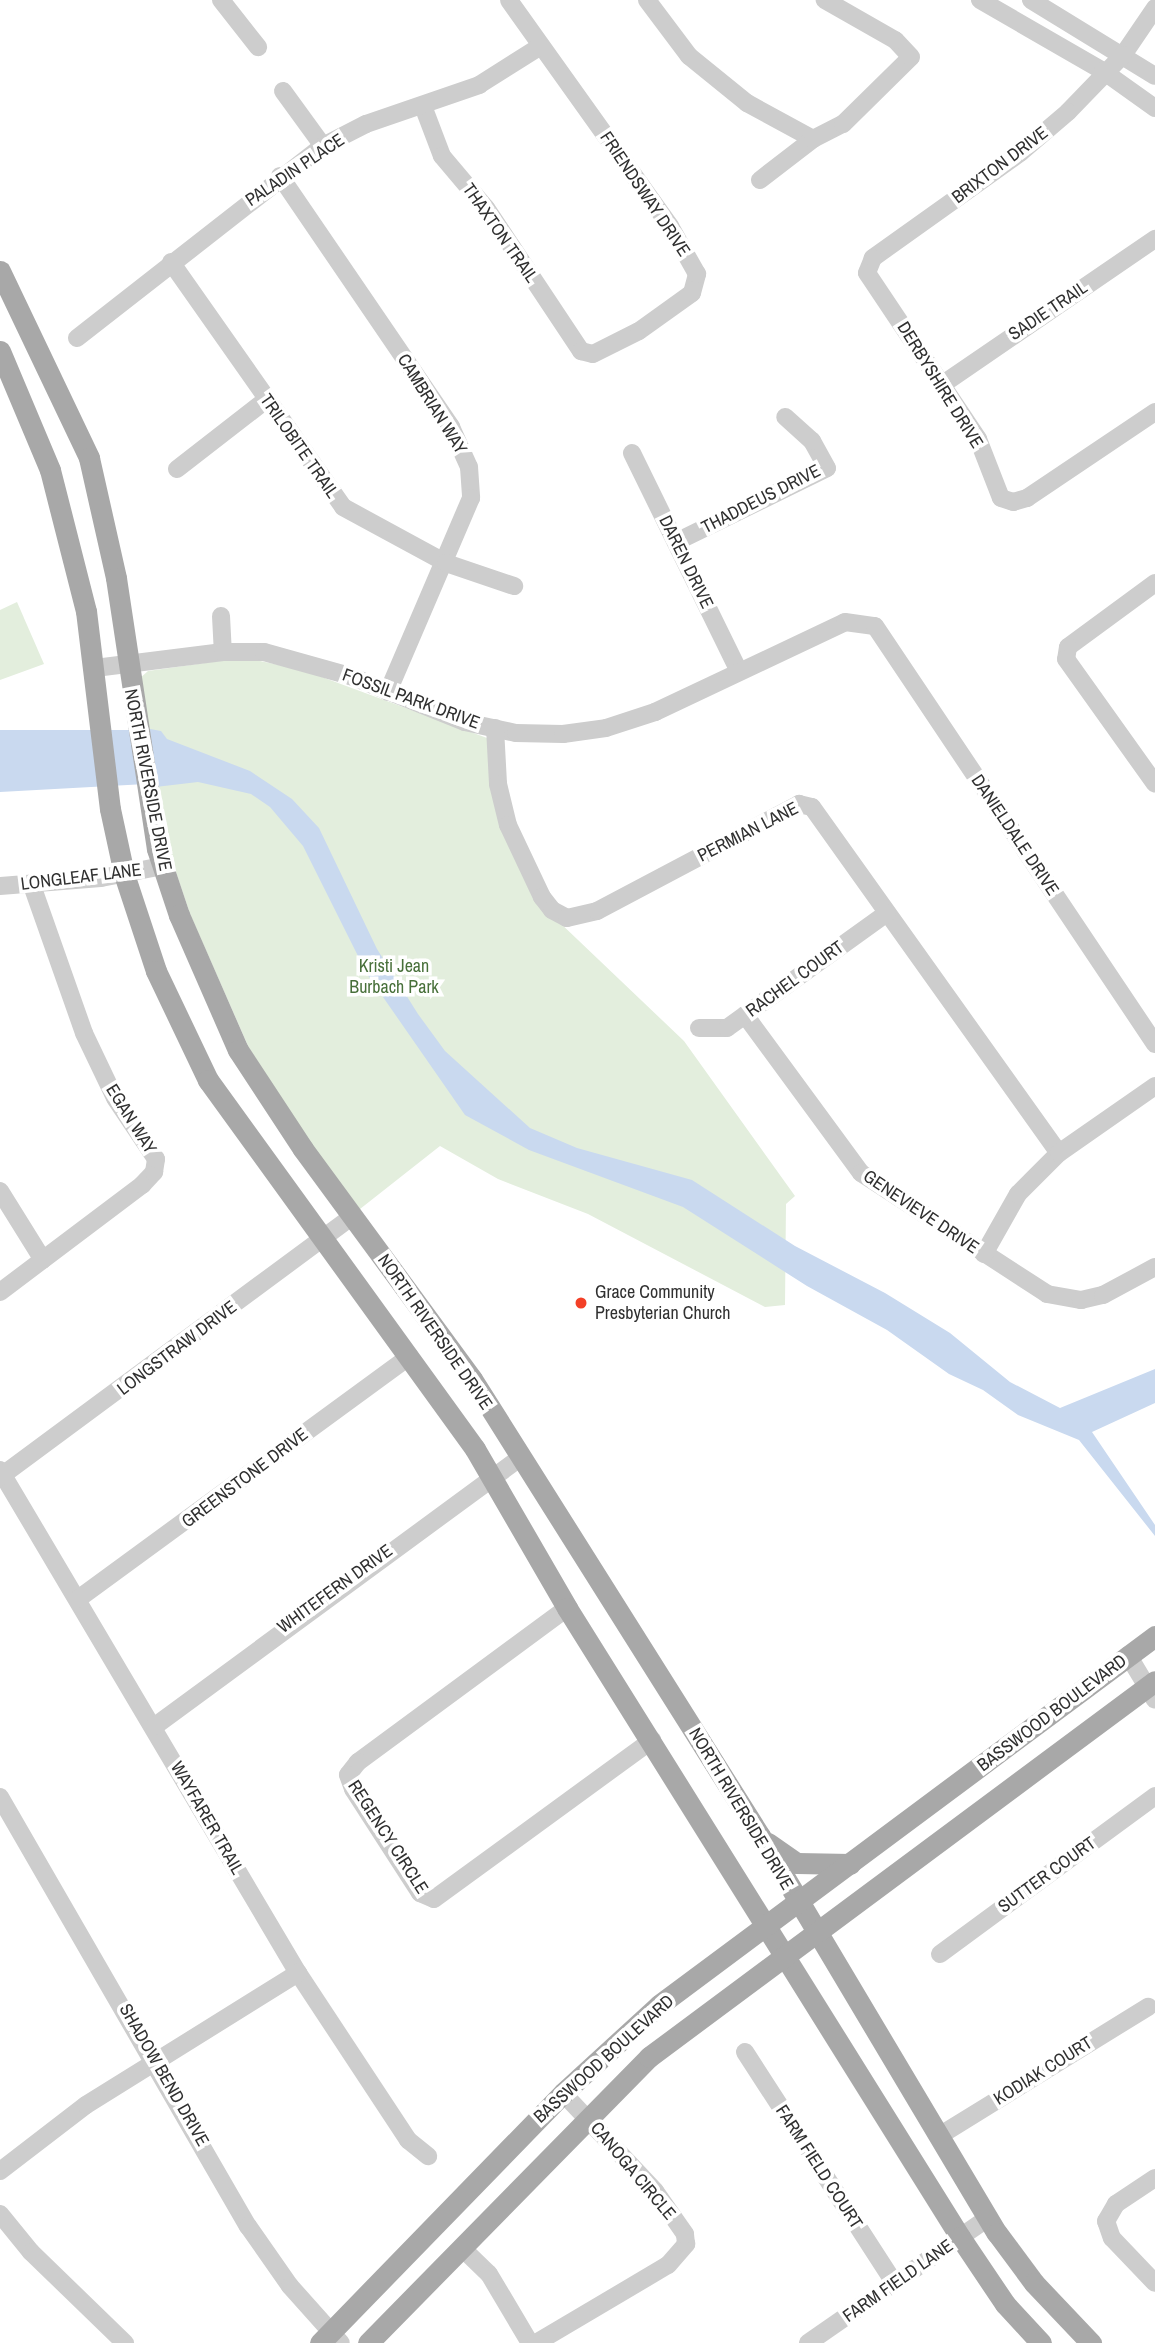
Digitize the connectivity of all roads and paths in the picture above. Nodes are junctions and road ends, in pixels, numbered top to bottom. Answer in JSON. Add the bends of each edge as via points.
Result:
{"nodes":[{"id":1,"x":221,"y":0,"type":"edge"},
{"id":2,"x":509,"y":0,"type":"edge"},
{"id":3,"x":647,"y":0,"type":"edge"},
{"id":4,"x":825,"y":0,"type":"edge"},
{"id":5,"x":981,"y":0,"type":"edge"},
{"id":6,"x":1031,"y":0,"type":"edge"},
{"id":7,"x":1155,"y":8,"type":"edge"},
{"id":8,"x":258,"y":47,"type":"dead end"},
{"id":9,"x":539,"y":47,"type":"junction"},
{"id":10,"x":1123,"y":55,"type":"junction"},
{"id":11,"x":1103,"y":71,"type":"junction"},
{"id":12,"x":1155,"y":76,"type":"edge"},
{"id":13,"x":283,"y":91,"type":"dead end"},
{"id":14,"x":424,"y":106,"type":"junction"},
{"id":15,"x":1155,"y":108,"type":"edge"},
{"id":16,"x":813,"y":139,"type":"junction"},
{"id":17,"x":323,"y":146,"type":"junction"},
{"id":18,"x":280,"y":176,"type":"junction"},
{"id":19,"x":760,"y":180,"type":"dead end"},
{"id":20,"x":1155,"y":239,"type":"edge"},
{"id":21,"x":171,"y":262,"type":"junction"},
{"id":22,"x":867,"y":265,"type":"joint"},
{"id":23,"x":0,"y":271,"type":"edge"},
{"id":24,"x":77,"y":338,"type":"dead end"},
{"id":25,"x":0,"y":351,"type":"edge"},
{"id":26,"x":588,"y":353,"type":"joint"},
{"id":27,"x":943,"y":384,"type":"junction"},
{"id":28,"x":267,"y":400,"type":"junction"},
{"id":29,"x":1155,"y":412,"type":"edge"},
{"id":30,"x":785,"y":417,"type":"dead end"},
{"id":31,"x":632,"y":453,"type":"dead end"},
{"id":32,"x":177,"y":469,"type":"dead end"},
{"id":33,"x":676,"y":542,"type":"junction"},
{"id":34,"x":446,"y":563,"type":"junction"},
{"id":35,"x":1155,"y":583,"type":"edge"},
{"id":36,"x":514,"y":586,"type":"dead end"},
{"id":37,"x":221,"y":616,"type":"dead end"},
{"id":38,"x":875,"y":626,"type":"joint"},
{"id":39,"x":223,"y":652,"type":"junction"},
{"id":40,"x":127,"y":664,"type":"junction"},
{"id":41,"x":95,"y":668,"type":"junction"},
{"id":42,"x":739,"y":671,"type":"junction"},
{"id":43,"x":388,"y":692,"type":"junction"},
{"id":44,"x":495,"y":728,"type":"junction"},
{"id":45,"x":1152,"y":773,"type":"edge"},
{"id":46,"x":162,"y":866,"type":"junction"},
{"id":47,"x":124,"y":874,"type":"junction"},
{"id":48,"x":32,"y":885,"type":"junction"},
{"id":49,"x":0,"y":886,"type":"edge"},
{"id":50,"x":887,"y":913,"type":"junction"},
{"id":51,"x":746,"y":1015,"type":"junction"},
{"id":52,"x":699,"y":1028,"type":"dead end"},
{"id":53,"x":1155,"y":1044,"type":"edge"},
{"id":54,"x":1155,"y":1086,"type":"edge"},
{"id":55,"x":1059,"y":1153,"type":"junction"},
{"id":56,"x":0,"y":1191,"type":"edge"},
{"id":57,"x":353,"y":1216,"type":"junction"},
{"id":58,"x":324,"y":1238,"type":"junction"},
{"id":59,"x":984,"y":1254,"type":"junction"},
{"id":60,"x":43,"y":1260,"type":"junction"},
{"id":61,"x":1155,"y":1267,"type":"edge"},
{"id":62,"x":0,"y":1292,"type":"edge"},
{"id":63,"x":410,"y":1356,"type":"junction"},
{"id":64,"x":520,"y":1458,"type":"junction"},
{"id":65,"x":1,"y":1474,"type":"edge"},
{"id":66,"x":492,"y":1478,"type":"junction"},
{"id":67,"x":78,"y":1599,"type":"junction"},
{"id":68,"x":567,"y":1608,"type":"junction"},
{"id":69,"x":1155,"y":1636,"type":"edge"},
{"id":70,"x":1128,"y":1655,"type":"junction"},
{"id":71,"x":1152,"y":1689,"type":"edge"},
{"id":72,"x":155,"y":1726,"type":"junction"},
{"id":73,"x":652,"y":1740,"type":"junction"},
{"id":74,"x":1155,"y":1796,"type":"edge"},
{"id":75,"x":0,"y":1797,"type":"edge"},
{"id":76,"x":760,"y":1836,"type":"junction"},
{"id":77,"x":850,"y":1864,"type":"junction"},
{"id":78,"x":798,"y":1905,"type":"junction"},
{"id":79,"x":768,"y":1928,"type":"junction"},
{"id":80,"x":815,"y":1932,"type":"junction"},
{"id":81,"x":940,"y":1954,"type":"dead end"},
{"id":82,"x":785,"y":1955,"type":"junction"},
{"id":83,"x":298,"y":1973,"type":"junction"},
{"id":84,"x":1148,"y":2007,"type":"dead end"},
{"id":85,"x":745,"y":2052,"type":"dead end"},
{"id":86,"x":157,"y":2063,"type":"junction"},
{"id":87,"x":563,"y":2092,"type":"junction"},
{"id":88,"x":588,"y":2118,"type":"junction"},
{"id":89,"x":939,"y":2136,"type":"junction"},
{"id":90,"x":428,"y":2156,"type":"dead end"},
{"id":91,"x":0,"y":2171,"type":"edge"},
{"id":92,"x":1155,"y":2178,"type":"edge"},
{"id":93,"x":0,"y":2214,"type":"edge"},
{"id":94,"x":988,"y":2218,"type":"junction"},
{"id":95,"x":960,"y":2237,"type":"junction"},
{"id":96,"x":462,"y":2248,"type":"junction"},
{"id":97,"x":894,"y":2282,"type":"junction"},
{"id":98,"x":1155,"y":2283,"type":"edge"},
{"id":99,"x":330,"y":2339,"type":"edge"},
{"id":100,"x":1037,"y":2342,"type":"edge"},
{"id":101,"x":125,"y":2343,"type":"edge"},
{"id":102,"x":368,"y":2343,"type":"edge"},
{"id":103,"x":530,"y":2343,"type":"edge"},
{"id":104,"x":536,"y":2343,"type":"edge"},
{"id":105,"x":808,"y":2343,"type":"edge"},
{"id":106,"x":1091,"y":2343,"type":"edge"}],
"edges":[{"from":1,"to":8,"type":"street"},
{"from":2,"to":9,"type":"street","name":"FRIENDSWAY DRIVE"},
{"from":3,"to":16,"type":"street","via":[[690,56],[747,103]]},
{"from":4,"to":16,"type":"street","via":[[895,40],[911,57],[843,124]]},
{"from":5,"to":11,"type":"street"},
{"from":6,"to":10,"type":"street"},
{"from":7,"to":10,"type":"street","name":"BRIXTON DRIVE"},
{"from":9,"to":14,"type":"street","name":"PALADIN PLACE","via":[[479,85]]},
{"from":9,"to":26,"type":"street","name":"FRIENDSWAY DRIVE","via":[[670,226],[697,274],[692,293],[639,331]]},
{"from":10,"to":11,"type":"street","name":"BRIXTON DRIVE"},
{"from":10,"to":12,"type":"street"},
{"from":11,"to":15,"type":"street"},
{"from":11,"to":22,"type":"street","name":"BRIXTON DRIVE","via":[[1068,112],[1020,153]]},
{"from":13,"to":17,"type":"street"},
{"from":14,"to":17,"type":"street","name":"PALADIN PLACE","via":[[366,124]]},
{"from":14,"to":26,"type":"street","name":"THAXTON TRAIL","via":[[442,156],[486,208],[581,351]]},
{"from":16,"to":19,"type":"street"},
{"from":17,"to":18,"type":"street","name":"PALADIN PLACE"},
{"from":18,"to":21,"type":"street","name":"PALADIN PLACE"},
{"from":18,"to":34,"type":"street","name":"CAMBRIAN WAY","via":[[463,450],[471,498]]},
{"from":20,"to":27,"type":"street","name":"SADIE TRAIL"},
{"from":21,"to":24,"type":"street","name":"PALADIN PLACE"},
{"from":21,"to":28,"type":"street","name":"TRILOBITE TRAIL"},
{"from":22,"to":27,"type":"street","name":"DERBYSHIRE DRIVE","via":[[867,273]]},
{"from":23,"to":40,"type":"main road","name":"NORTH RIVERSIDE DRIVE","via":[[89,458],[116,578]]},
{"from":25,"to":41,"type":"main road","name":"NORTH RIVERSIDE DRIVE","via":[[50,470],[86,611]]},
{"from":27,"to":29,"type":"street","name":"DERBYSHIRE DRIVE","via":[[978,439],[1001,498],[1013,502],[1027,498]]},
{"from":28,"to":32,"type":"street"},
{"from":28,"to":34,"type":"street","name":"TRILOBITE TRAIL","via":[[343,507]]},
{"from":30,"to":33,"type":"street","name":"THADDEUS DRIVE","via":[[812,441],[827,468]]},
{"from":31,"to":33,"type":"street","name":"DAREN DRIVE"},
{"from":33,"to":42,"type":"street","name":"DAREN DRIVE"},
{"from":34,"to":36,"type":"street","name":"TRILOBITE TRAIL"},
{"from":34,"to":43,"type":"street","name":"CAMBRIAN WAY"},
{"from":35,"to":45,"type":"street","via":[[1068,647],[1066,659]]},
{"from":37,"to":39,"type":"street"},
{"from":38,"to":42,"type":"street","name":"FOSSIL PARK DRIVE","via":[[845,622]]},
{"from":38,"to":53,"type":"street","name":"DANIELDALE DRIVE"},
{"from":39,"to":40,"type":"street","name":"FOSSIL PARK DRIVE"},
{"from":39,"to":43,"type":"street","name":"FOSSIL PARK DRIVE","via":[[264,652],[304,660]]},
{"from":40,"to":41,"type":"street","name":"FOSSIL PARK DRIVE"},
{"from":40,"to":46,"type":"main road","name":"NORTH RIVERSIDE DRIVE"},
{"from":41,"to":47,"type":"main road","name":"NORTH RIVERSIDE DRIVE","via":[[110,809]]},
{"from":42,"to":44,"type":"street","name":"FOSSIL PARK DRIVE","via":[[675,704],[606,728],[541,734]]},
{"from":43,"to":44,"type":"street","name":"FOSSIL PARK DRIVE"},
{"from":44,"to":50,"type":"street","name":"PERMIAN LANE","via":[[498,785],[508,825],[528,874],[558,915],[576,919],[597,911],[804,803],[812,807]]},
{"from":46,"to":47,"type":"street","name":"LONGLEAF LANE"},
{"from":46,"to":57,"type":"main road","name":"NORTH RIVERSIDE DRIVE","via":[[214,1002],[238,1050]]},
{"from":47,"to":48,"type":"street","name":"LONGLEAF LANE"},
{"from":47,"to":58,"type":"main road","name":"NORTH RIVERSIDE DRIVE","via":[[156,971],[208,1080]]},
{"from":48,"to":49,"type":"street","name":"LONGLEAF LANE"},
{"from":48,"to":60,"type":"street","name":"EGAN WAY","via":[[84,1033],[115,1098],[156,1159],[153,1172],[142,1185]]},
{"from":50,"to":51,"type":"street","name":"RACHEL COURT"},
{"from":50,"to":55,"type":"street","name":"PERMIAN LANE"},
{"from":51,"to":52,"type":"street","name":"RACHEL COURT","via":[[720,1031]]},
{"from":51,"to":59,"type":"street","name":"GENEVIEVE DRIVE","via":[[851,1163],[883,1190]]},
{"from":54,"to":55,"type":"street"},
{"from":55,"to":59,"type":"street","via":[[1018,1194]]},
{"from":56,"to":60,"type":"street"},
{"from":57,"to":58,"type":"street","name":"LONGSTRAW DRIVE"},
{"from":57,"to":64,"type":"main road","name":"NORTH RIVERSIDE DRIVE","via":[[472,1379]]},
{"from":58,"to":63,"type":"main road","name":"NORTH RIVERSIDE DRIVE"},
{"from":58,"to":65,"type":"street","name":"LONGSTRAW DRIVE"},
{"from":59,"to":61,"type":"street","name":"GENEVIEVE DRIVE","via":[[1047,1294],[1081,1300],[1115,1290]]},
{"from":60,"to":62,"type":"street","name":"EGAN WAY"},
{"from":63,"to":66,"type":"main road","name":"NORTH RIVERSIDE DRIVE"},
{"from":63,"to":67,"type":"street","name":"GREENSTONE DRIVE"},
{"from":64,"to":66,"type":"street","name":"WHITEFERN DRIVE"},
{"from":64,"to":76,"type":"main road","name":"NORTH RIVERSIDE DRIVE"},
{"from":65,"to":67,"type":"street","name":"WAYFARER TRAIL"},
{"from":66,"to":68,"type":"main road","name":"NORTH RIVERSIDE DRIVE"},
{"from":66,"to":72,"type":"street","name":"WHITEFERN DRIVE"},
{"from":67,"to":72,"type":"street","name":"WAYFARER TRAIL"},
{"from":68,"to":73,"type":"main road","name":"NORTH RIVERSIDE DRIVE"},
{"from":68,"to":73,"type":"street","name":"REGENCY CIRCLE","via":[[358,1762],[348,1775],[360,1800],[420,1893],[434,1899]]},
{"from":69,"to":70,"type":"main road","name":"BASSWOOD BOULEVARD"},
{"from":70,"to":71,"type":"street"},
{"from":70,"to":77,"type":"main road","name":"BASSWOOD BOULEVARD"},
{"from":71,"to":80,"type":"main road","name":"BASSWOOD BOULEVARD"},
{"from":72,"to":83,"type":"street","name":"WAYFARER TRAIL"},
{"from":73,"to":79,"type":"main road","name":"NORTH RIVERSIDE DRIVE"},
{"from":74,"to":81,"type":"street","name":"SUTTER COURT"},
{"from":75,"to":86,"type":"street","name":"SHADOW BEND DRIVE"},
{"from":76,"to":77,"type":"main road","via":[[797,1863]]},
{"from":76,"to":78,"type":"main road","name":"NORTH RIVERSIDE DRIVE"},
{"from":77,"to":78,"type":"main road","name":"BASSWOOD BOULEVARD"},
{"from":78,"to":79,"type":"main road","name":"BASSWOOD BOULEVARD"},
{"from":78,"to":80,"type":"main road","name":"NORTH RIVERSIDE DRIVE"},
{"from":79,"to":82,"type":"main road","name":"NORTH RIVERSIDE DRIVE"},
{"from":79,"to":87,"type":"main road","name":"BASSWOOD BOULEVARD","via":[[659,2005]]},
{"from":80,"to":82,"type":"main road","name":"BASSWOOD BOULEVARD"},
{"from":80,"to":89,"type":"main road","name":"NORTH RIVERSIDE DRIVE"},
{"from":82,"to":88,"type":"main road","name":"BASSWOOD BOULEVARD","via":[[649,2057]]},
{"from":82,"to":95,"type":"main road","name":"NORTH RIVERSIDE DRIVE"},
{"from":83,"to":86,"type":"street"},
{"from":83,"to":90,"type":"street","name":"WAYFARER TRAIL","via":[[408,2140]]},
{"from":84,"to":89,"type":"street","name":"KODIAK COURT"},
{"from":85,"to":97,"type":"street","name":"FARM FIELD COURT"},
{"from":86,"to":91,"type":"street","via":[[86,2105]]},
{"from":86,"to":99,"type":"street","name":"SHADOW BEND DRIVE","via":[[248,2226]]},
{"from":87,"to":88,"type":"street","name":"CANOGA CIRCLE"},
{"from":87,"to":99,"type":"main road","name":"BASSWOOD BOULEVARD"},
{"from":88,"to":96,"type":"main road","name":"BASSWOOD BOULEVARD"},
{"from":88,"to":104,"type":"street","name":"CANOGA CIRCLE","via":[[655,2192],[685,2234],[686,2244],[668,2265]]},
{"from":89,"to":94,"type":"main road","name":"NORTH RIVERSIDE DRIVE"},
{"from":92,"to":98,"type":"street","via":[[1116,2204],[1106,2221],[1112,2238]]},
{"from":93,"to":101,"type":"street","via":[[31,2252]]},
{"from":94,"to":95,"type":"street","name":"FARM FIELD LANE"},
{"from":94,"to":106,"type":"main road","name":"NORTH RIVERSIDE DRIVE","via":[[1034,2283]]},
{"from":95,"to":97,"type":"street","name":"FARM FIELD LANE"},
{"from":95,"to":100,"type":"main road","name":"NORTH RIVERSIDE DRIVE"},
{"from":96,"to":102,"type":"main road","name":"BASSWOOD BOULEVARD"},
{"from":96,"to":103,"type":"street","via":[[489,2274]]},
{"from":97,"to":105,"type":"street","name":"FARM FIELD LANE"}]}
